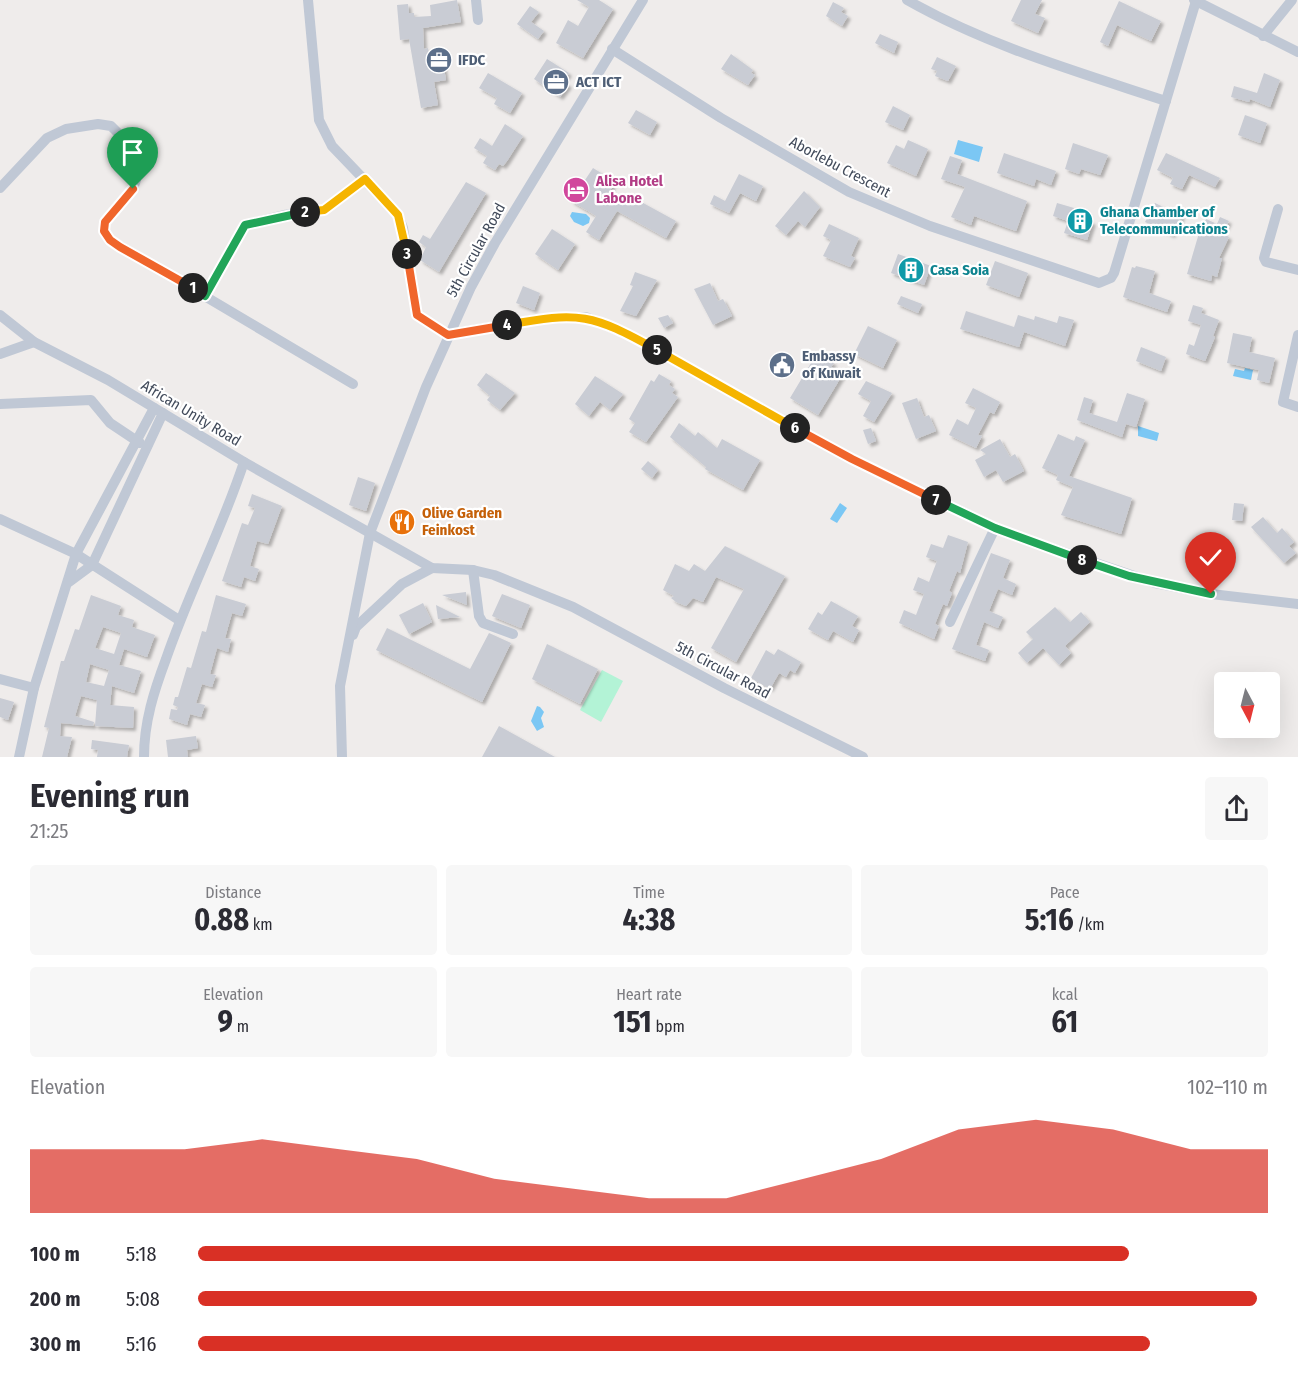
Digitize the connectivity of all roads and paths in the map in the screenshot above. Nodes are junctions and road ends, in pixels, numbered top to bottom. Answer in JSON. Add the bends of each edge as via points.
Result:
{"nodes":[{"id":1,"x":308,"y":0,"type":"edge"},
{"id":2,"x":476,"y":0,"type":"edge"},
{"id":3,"x":643,"y":0,"type":"edge"},
{"id":4,"x":907,"y":0,"type":"edge"},
{"id":5,"x":1292,"y":0,"type":"edge"},
{"id":6,"x":1195,"y":1,"type":"edge"},
{"id":7,"x":478,"y":20,"type":"dead end"},
{"id":8,"x":1263,"y":36,"type":"junction"},
{"id":9,"x":612,"y":49,"type":"junction"},
{"id":10,"x":1298,"y":52,"type":"edge"},
{"id":11,"x":1166,"y":101,"type":"junction"},
{"id":12,"x":365,"y":179,"type":"junction"},
{"id":13,"x":0,"y":188,"type":"edge"},
{"id":14,"x":1278,"y":209,"type":"dead end"},
{"id":15,"x":1298,"y":270,"type":"edge"},
{"id":16,"x":205,"y":296,"type":"junction"},
{"id":17,"x":0,"y":315,"type":"edge"},
{"id":18,"x":448,"y":334,"type":"junction"},
{"id":19,"x":1298,"y":335,"type":"edge"},
{"id":20,"x":34,"y":342,"type":"junction"},
{"id":21,"x":0,"y":354,"type":"edge"},
{"id":22,"x":353,"y":384,"type":"dead end"},
{"id":23,"x":0,"y":404,"type":"edge"},
{"id":24,"x":1298,"y":407,"type":"edge"},
{"id":25,"x":158,"y":411,"type":"junction"},
{"id":26,"x":135,"y":440,"type":"junction"},
{"id":27,"x":146,"y":447,"type":"junction"},
{"id":28,"x":244,"y":462,"type":"junction"},
{"id":29,"x":0,"y":519,"type":"edge"},
{"id":30,"x":995,"y":528,"type":"junction"},
{"id":31,"x":370,"y":533,"type":"junction"},
{"id":32,"x":76,"y":554,"type":"junction"},
{"id":33,"x":92,"y":566,"type":"junction"},
{"id":34,"x":432,"y":568,"type":"junction"},
{"id":35,"x":473,"y":570,"type":"junction"},
{"id":36,"x":69,"y":582,"type":"junction"},
{"id":37,"x":1298,"y":604,"type":"edge"},
{"id":38,"x":179,"y":620,"type":"junction"},
{"id":39,"x":950,"y":622,"type":"dead end"},
{"id":40,"x":513,"y":634,"type":"dead end"},
{"id":41,"x":346,"y":649,"type":"junction"},
{"id":42,"x":0,"y":679,"type":"edge"},
{"id":43,"x":34,"y":688,"type":"junction"},
{"id":44,"x":19,"y":757,"type":"edge"},
{"id":45,"x":144,"y":757,"type":"edge"},
{"id":46,"x":342,"y":757,"type":"edge"},
{"id":47,"x":863,"y":757,"type":"edge"}],
"edges":[{"from":1,"to":12,"type":"street","via":[[319,120],[332,146]]},
{"from":2,"to":7,"type":"street"},
{"from":3,"to":9,"type":"street","name":"5th Circular Road"},
{"from":4,"to":11,"type":"street","via":[[1024,54]]},
{"from":5,"to":8,"type":"street"},
{"from":6,"to":8,"type":"street"},
{"from":6,"to":11,"type":"street"},
{"from":8,"to":10,"type":"street"},
{"from":9,"to":11,"type":"street","name":"Aborlebu Crescent","via":[[849,192],[930,226],[1090,282],[1106,282],[1114,273]]},
{"from":9,"to":18,"type":"street","name":"5th Circular Road","via":[[495,243]]},
{"from":12,"to":16,"type":"street","via":[[324,210],[245,225]]},
{"from":12,"to":18,"type":"street","via":[[393,207],[403,228],[417,315]]},
{"from":13,"to":16,"type":"street","via":[[47,138],[66,129],[111,126],[119,134],[136,180],[105,222],[104,231],[120,247]]},
{"from":14,"to":15,"type":"street","via":[[1264,258],[1266,262]]},
{"from":16,"to":22,"type":"street"},
{"from":17,"to":20,"type":"street","name":"African Unity Road"},
{"from":18,"to":30,"type":"street","via":[[563,316],[609,324],[852,459]]},
{"from":18,"to":31,"type":"street","name":"5th Circular Road"},
{"from":19,"to":24,"type":"street","via":[[1283,402]]},
{"from":20,"to":21,"type":"street"},
{"from":20,"to":25,"type":"street","name":"African Unity Road"},
{"from":23,"to":26,"type":"street","via":[[91,400],[110,423]]},
{"from":25,"to":26,"type":"street"},
{"from":25,"to":27,"type":"street"},
{"from":25,"to":28,"type":"street","name":"African Unity Road"},
{"from":26,"to":27,"type":"street"},
{"from":26,"to":32,"type":"street"},
{"from":27,"to":33,"type":"street"},
{"from":28,"to":31,"type":"street","name":"African Unity Road"},
{"from":28,"to":38,"type":"street"},
{"from":29,"to":32,"type":"street"},
{"from":30,"to":37,"type":"street","via":[[1129,576],[1211,594]]},
{"from":30,"to":39,"type":"street"},
{"from":31,"to":34,"type":"street","name":"5th Circular Road"},
{"from":31,"to":41,"type":"street","name":"5th Circular Road"},
{"from":32,"to":33,"type":"street"},
{"from":32,"to":36,"type":"street"},
{"from":33,"to":36,"type":"street"},
{"from":33,"to":38,"type":"street"},
{"from":34,"to":35,"type":"street","name":"5th Circular Road"},
{"from":34,"to":41,"type":"street","via":[[402,584],[368,615],[356,627]]},
{"from":35,"to":40,"type":"street","via":[[483,623]]},
{"from":35,"to":47,"type":"street","name":"5th Circular Road","via":[[573,607]]},
{"from":36,"to":43,"type":"street"},
{"from":38,"to":45,"type":"street","via":[[147,716]]},
{"from":41,"to":46,"type":"street","name":"5th Circular Road","via":[[339,712]]},
{"from":42,"to":43,"type":"street"},
{"from":43,"to":44,"type":"street"}]}
